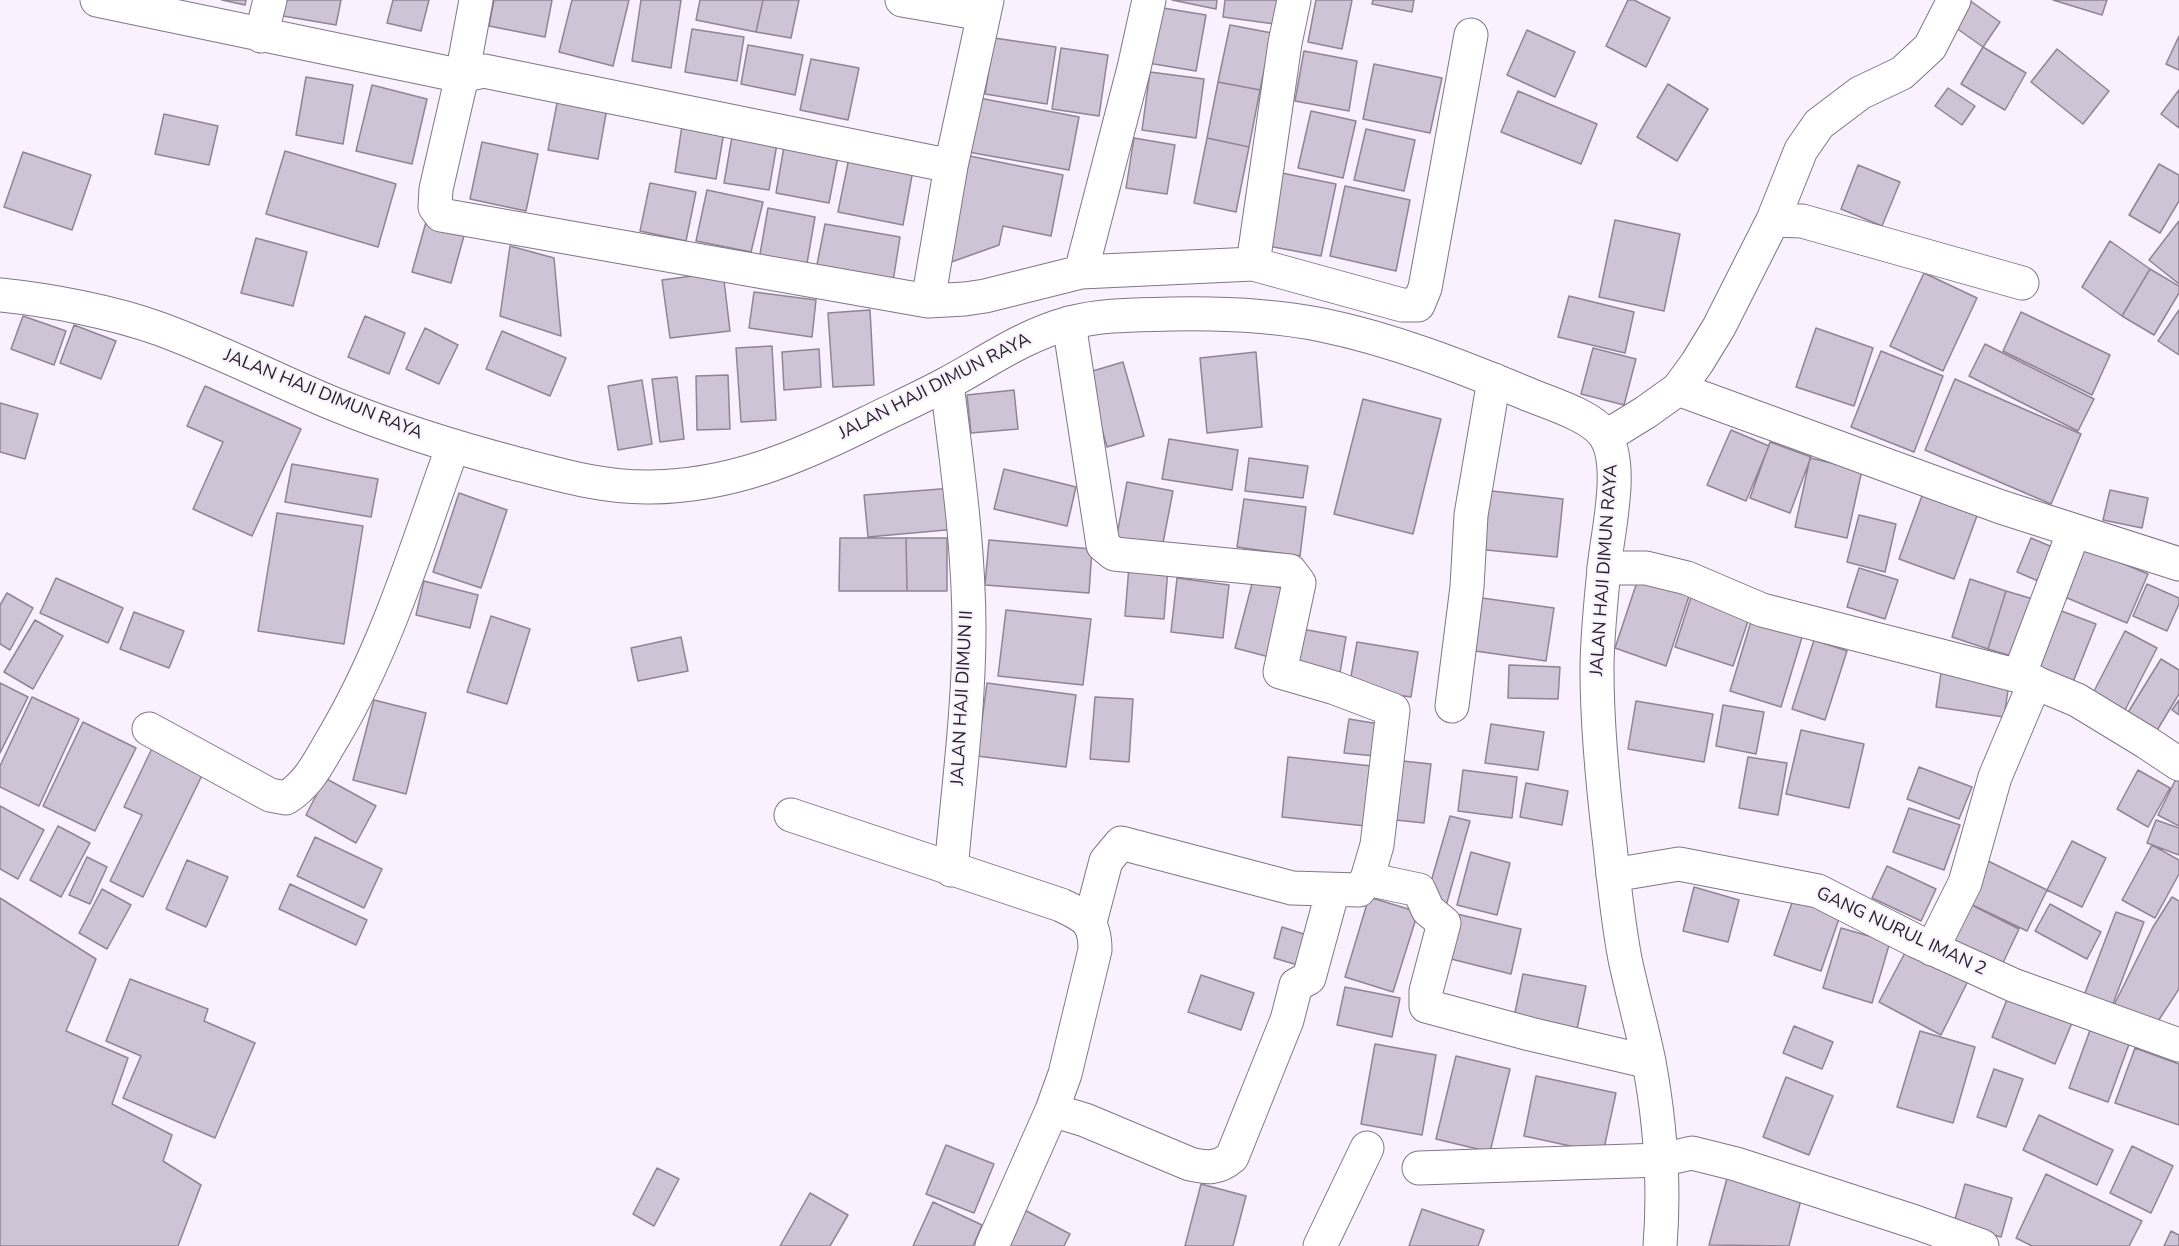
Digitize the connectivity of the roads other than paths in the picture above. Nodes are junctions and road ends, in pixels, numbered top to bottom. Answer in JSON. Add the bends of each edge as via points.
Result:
{"nodes":[{"id":1,"x":98,"y":0,"type":"edge"},
{"id":2,"x":270,"y":0,"type":"edge"},
{"id":3,"x":476,"y":0,"type":"edge"},
{"id":4,"x":902,"y":0,"type":"edge"},
{"id":5,"x":1149,"y":0,"type":"edge"},
{"id":6,"x":1294,"y":0,"type":"edge"},
{"id":7,"x":1954,"y":0,"type":"edge"},
{"id":8,"x":985,"y":7,"type":"edge"},
{"id":9,"x":1471,"y":35,"type":"dead end"},
{"id":10,"x":261,"y":36,"type":"junction"},
{"id":11,"x":462,"y":76,"type":"junction"},
{"id":12,"x":951,"y":166,"type":"junction"},
{"id":13,"x":1773,"y":220,"type":"junction"},
{"id":14,"x":1253,"y":264,"type":"junction"},
{"id":15,"x":1081,"y":272,"type":"junction"},
{"id":16,"x":2022,"y":283,"type":"dead end"},
{"id":17,"x":0,"y":295,"type":"edge"},
{"id":18,"x":928,"y":301,"type":"junction"},
{"id":19,"x":1069,"y":323,"type":"junction"},
{"id":20,"x":1494,"y":380,"type":"junction"},
{"id":21,"x":946,"y":384,"type":"junction"},
{"id":22,"x":1678,"y":388,"type":"junction"},
{"id":23,"x":1607,"y":436,"type":"junction"},
{"id":24,"x":453,"y":446,"type":"junction"},
{"id":25,"x":2074,"y":531,"type":"junction"},
{"id":26,"x":2179,"y":564,"type":"edge"},
{"id":27,"x":1604,"y":568,"type":"junction"},
{"id":28,"x":2027,"y":679,"type":"junction"},
{"id":29,"x":1452,"y":706,"type":"dead end"},
{"id":30,"x":149,"y":729,"type":"dead end"},
{"id":31,"x":2179,"y":764,"type":"edge"},
{"id":32,"x":791,"y":815,"type":"dead end"},
{"id":33,"x":951,"y":870,"type":"junction"},
{"id":34,"x":1613,"y":875,"type":"junction"},
{"id":35,"x":1367,"y":879,"type":"junction"},
{"id":36,"x":1332,"y":890,"type":"junction"},
{"id":37,"x":1090,"y":922,"type":"junction"},
{"id":38,"x":1932,"y":949,"type":"junction"},
{"id":39,"x":2179,"y":1045,"type":"edge"},
{"id":40,"x":1649,"y":1062,"type":"junction"},
{"id":41,"x":1052,"y":1110,"type":"junction"},
{"id":42,"x":1367,"y":1148,"type":"dead end"},
{"id":43,"x":1661,"y":1160,"type":"junction"},
{"id":44,"x":1419,"y":1168,"type":"dead end"},
{"id":45,"x":992,"y":1246,"type":"edge"},
{"id":46,"x":1320,"y":1246,"type":"edge"},
{"id":47,"x":1660,"y":1246,"type":"edge"},
{"id":48,"x":1982,"y":1246,"type":"edge"}],
"edges":[{"from":1,"to":10,"type":"street"},
{"from":2,"to":10,"type":"street"},
{"from":3,"to":11,"type":"street"},
{"from":4,"to":8,"type":"street"},
{"from":5,"to":15,"type":"street"},
{"from":6,"to":14,"type":"street"},
{"from":7,"to":13,"type":"street","via":[[1930,47],[1902,73],[1860,93],[1819,124],[1801,150]]},
{"from":8,"to":12,"type":"street"},
{"from":9,"to":14,"type":"street","via":[[1425,288],[1418,305],[1402,305]]},
{"from":10,"to":11,"type":"street"},
{"from":11,"to":12,"type":"street","via":[[484,70]]},
{"from":11,"to":18,"type":"street","via":[[436,189],[435,207],[441,214]]},
{"from":12,"to":18,"type":"street"},
{"from":13,"to":16,"type":"street","via":[[1803,221]]},
{"from":13,"to":22,"type":"street","via":[[1719,327]]},
{"from":14,"to":15,"type":"street"},
{"from":15,"to":18,"type":"street","via":[[975,298]]},
{"from":17,"to":24,"type":"street","name":"JALAN HAJI DIMUN RAYA","via":[[86,309],[156,327],[330,402]]},
{"from":19,"to":20,"type":"street","name":"JALAN HAJI DIMUN RAYA","via":[[1112,315],[1255,315],[1372,338]]},
{"from":19,"to":21,"type":"street","name":"JALAN HAJI DIMUN RAYA","via":[[1016,343]]},
{"from":19,"to":35,"type":"street","via":[[1103,545],[1114,554],[1290,571],[1299,583],[1280,672],[1393,710],[1377,845]]},
{"from":20,"to":23,"type":"street","name":"JALAN HAJI DIMUN RAYA","via":[[1589,421]]},
{"from":20,"to":29,"type":"street","via":[[1471,515],[1467,587]]},
{"from":21,"to":24,"type":"street","name":"JALAN HAJI DIMUN RAYA","via":[[805,454],[747,473],[690,485],[590,483]]},
{"from":21,"to":33,"type":"street","name":"JALAN HAJI DIMUN II","via":[[968,563],[969,628]]},
{"from":22,"to":23,"type":"street"},
{"from":22,"to":25,"type":"street"},
{"from":23,"to":27,"type":"street","name":"JALAN HAJI DIMUN RAYA","via":[[1614,461]]},
{"from":24,"to":30,"type":"street","via":[[374,660],[354,702],[301,789],[286,798],[270,795]]},
{"from":25,"to":26,"type":"street"},
{"from":25,"to":28,"type":"street"},
{"from":27,"to":28,"type":"street","via":[[1646,568],[1687,578],[1762,610]]},
{"from":27,"to":34,"type":"street","name":"JALAN HAJI DIMUN RAYA","via":[[1597,706]]},
{"from":28,"to":31,"type":"street","via":[[2077,700]]},
{"from":28,"to":38,"type":"street","via":[[1965,883]]},
{"from":32,"to":33,"type":"street"},
{"from":33,"to":37,"type":"street","via":[[1061,905]]},
{"from":34,"to":38,"type":"street","name":"GANG NURUL IMAN 2","via":[[1679,864],[1818,891]]},
{"from":34,"to":40,"type":"street","name":"JALAN HAJI DIMUN RAYA","via":[[1625,958]]},
{"from":35,"to":36,"type":"street","via":[[1359,890]]},
{"from":35,"to":40,"type":"street","via":[[1419,890],[1428,910],[1443,924],[1426,991],[1426,1006]]},
{"from":36,"to":37,"type":"street","via":[[1292,888],[1121,843],[1106,861]]},
{"from":36,"to":41,"type":"street","via":[[1308,978],[1296,985],[1287,1020],[1232,1157],[1222,1166],[1190,1164]]},
{"from":37,"to":41,"type":"street","via":[[1095,950],[1065,1074]]},
{"from":38,"to":39,"type":"street","name":"GANG NURUL IMAN 2","via":[[2013,985]]},
{"from":40,"to":43,"type":"street","name":"JALAN HAJI DIMUN RAYA"},
{"from":41,"to":45,"type":"street"},
{"from":42,"to":46,"type":"street"},
{"from":43,"to":44,"type":"street"},
{"from":43,"to":47,"type":"street","name":"JALAN HAJI DIMUN RAYA"},
{"from":43,"to":48,"type":"street","via":[[1692,1153],[1736,1164]]}]}
